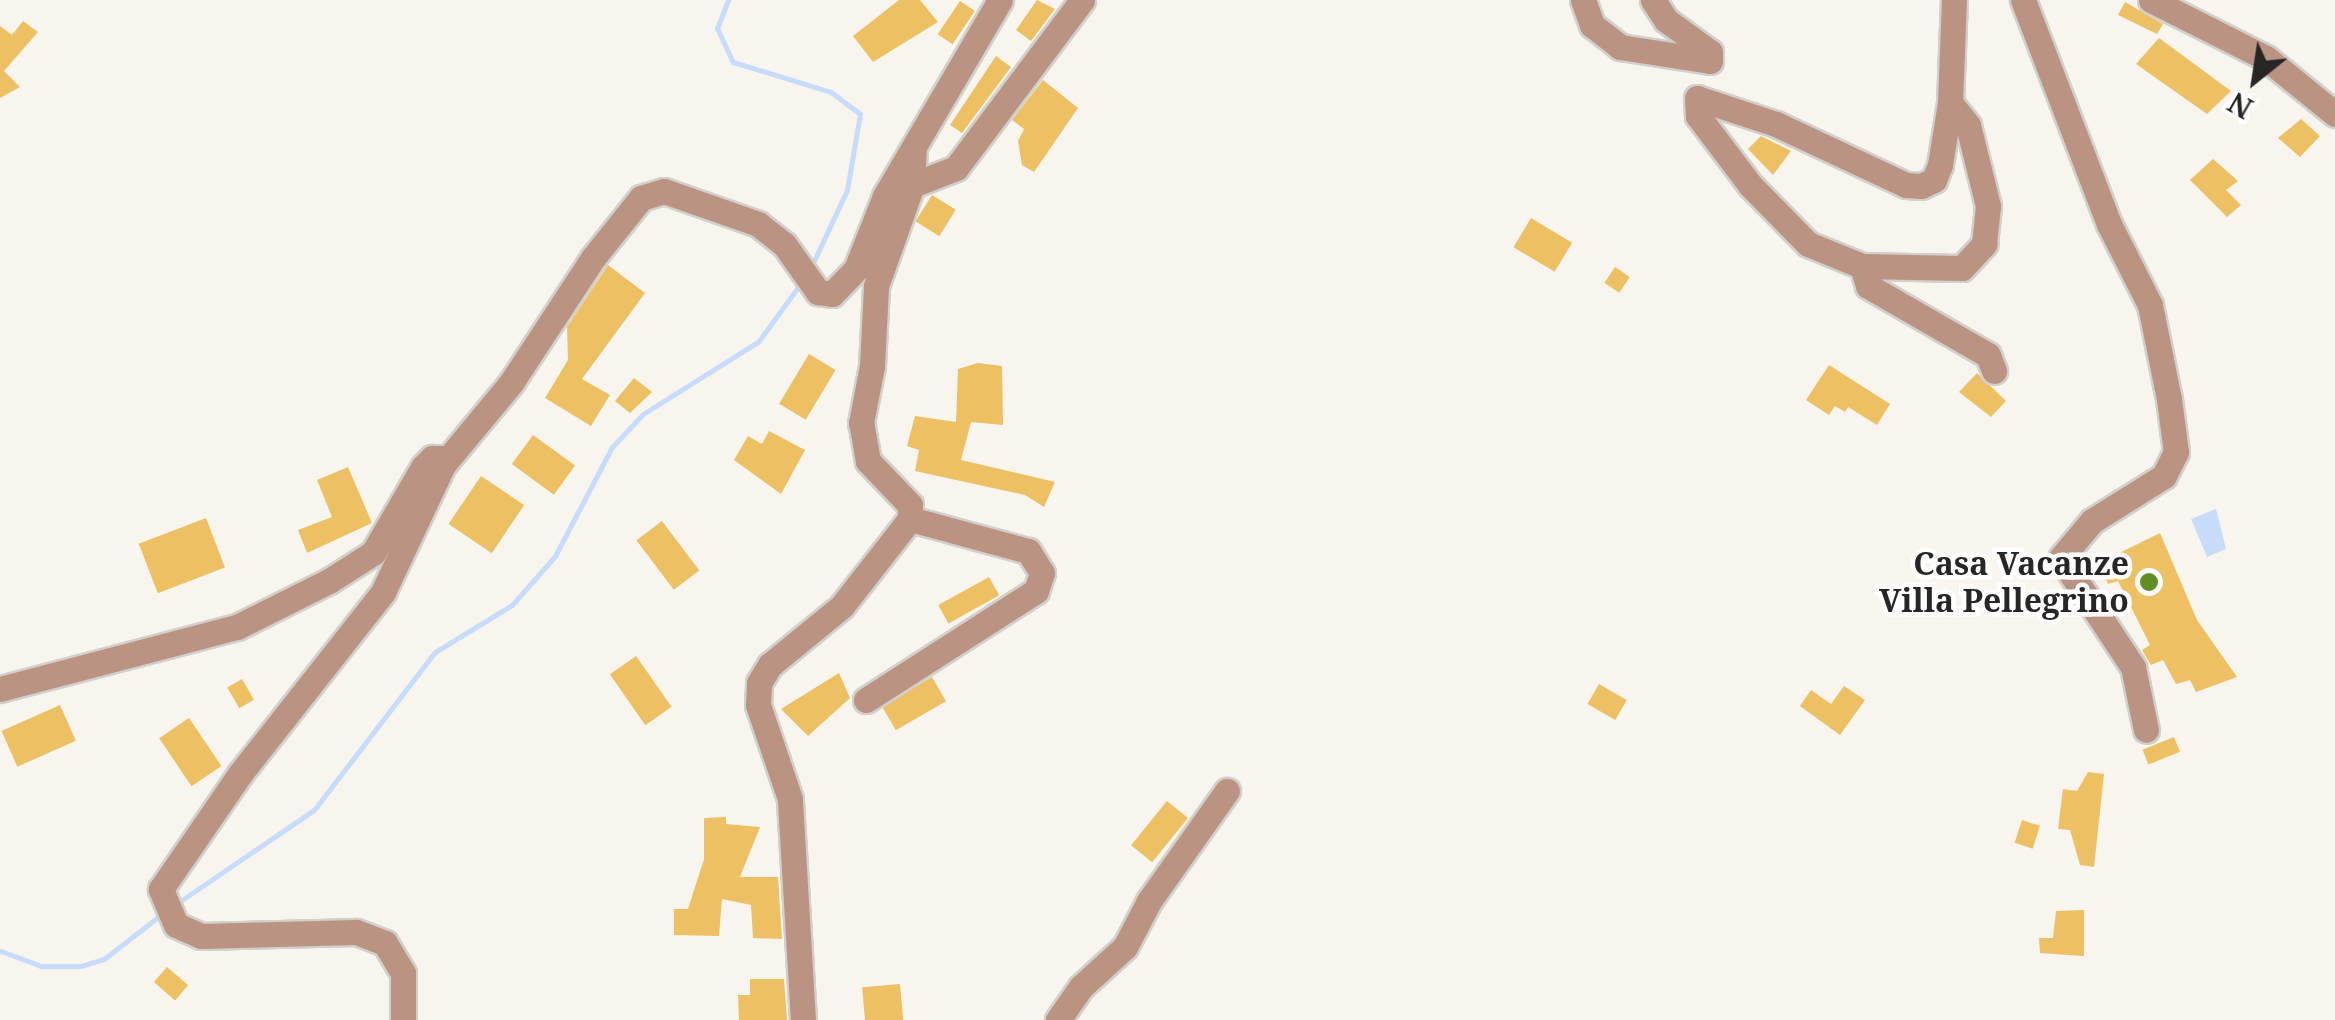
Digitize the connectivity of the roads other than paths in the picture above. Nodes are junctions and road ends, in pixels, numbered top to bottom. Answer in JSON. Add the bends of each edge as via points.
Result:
{"nodes":[{"id":1,"x":1000,"y":0,"type":"edge"},
{"id":2,"x":1082,"y":0,"type":"edge"},
{"id":3,"x":1583,"y":0,"type":"edge"},
{"id":4,"x":1654,"y":0,"type":"edge"},
{"id":5,"x":1954,"y":0,"type":"edge"},
{"id":6,"x":2023,"y":0,"type":"edge"},
{"id":7,"x":2151,"y":0,"type":"edge"},
{"id":8,"x":1950,"y":103,"type":"junction"},
{"id":9,"x":2335,"y":114,"type":"edge"},
{"id":10,"x":913,"y":145,"type":"junction"},
{"id":11,"x":912,"y":185,"type":"junction"},
{"id":12,"x":1862,"y":266,"type":"junction"},
{"id":13,"x":1994,"y":371,"type":"dead end"},
{"id":14,"x":447,"y":458,"type":"junction"},
{"id":15,"x":910,"y":519,"type":"junction"},
{"id":16,"x":0,"y":689,"type":"edge"},
{"id":17,"x":866,"y":700,"type":"dead end"},
{"id":18,"x":2146,"y":730,"type":"dead end"},
{"id":19,"x":1227,"y":792,"type":"dead end"},
{"id":20,"x":403,"y":1020,"type":"edge"},
{"id":21,"x":803,"y":1020,"type":"edge"},
{"id":22,"x":1058,"y":1020,"type":"edge"}],
"edges":[{"from":1,"to":10,"type":"street"},
{"from":2,"to":11,"type":"street","via":[[956,168]]},
{"from":3,"to":4,"type":"street","via":[[1592,25],[1620,47],[1710,61],[1710,52],[1666,20]]},
{"from":5,"to":8,"type":"street"},
{"from":6,"to":18,"type":"street","via":[[2108,224],[2150,305],[2169,398],[2176,452],[2164,476],[2092,521],[2061,558],[2133,667]]},
{"from":7,"to":9,"type":"street","via":[[2266,58]]},
{"from":8,"to":12,"type":"street","via":[[1968,125],[1988,206],[1976,259],[1944,272]]},
{"from":8,"to":12,"type":"street","via":[[1940,166],[1921,186],[1697,98],[1698,116],[1751,186],[1808,244]]},
{"from":10,"to":11,"type":"street"},
{"from":10,"to":14,"type":"street","via":[[856,269],[832,294],[818,292],[784,244],[727,212],[649,192],[593,258],[511,383]]},
{"from":11,"to":15,"type":"street","via":[[876,286],[861,423],[868,461],[910,505]]},
{"from":12,"to":13,"type":"street","via":[[1868,286],[1988,354]]},
{"from":14,"to":16,"type":"street","via":[[432,458],[423,467],[372,552],[329,581],[237,627]]},
{"from":14,"to":20,"type":"street","via":[[383,592],[240,774],[161,896],[169,917],[186,930],[233,940],[335,932],[372,936],[399,959]]},
{"from":15,"to":17,"type":"street","via":[[1028,550],[1042,573],[1036,590]]},
{"from":15,"to":21,"type":"street","via":[[842,606],[770,666],[760,683],[758,704],[790,799]]},
{"from":19,"to":22,"type":"street","via":[[1149,901],[1125,947],[1081,987]]}]}
